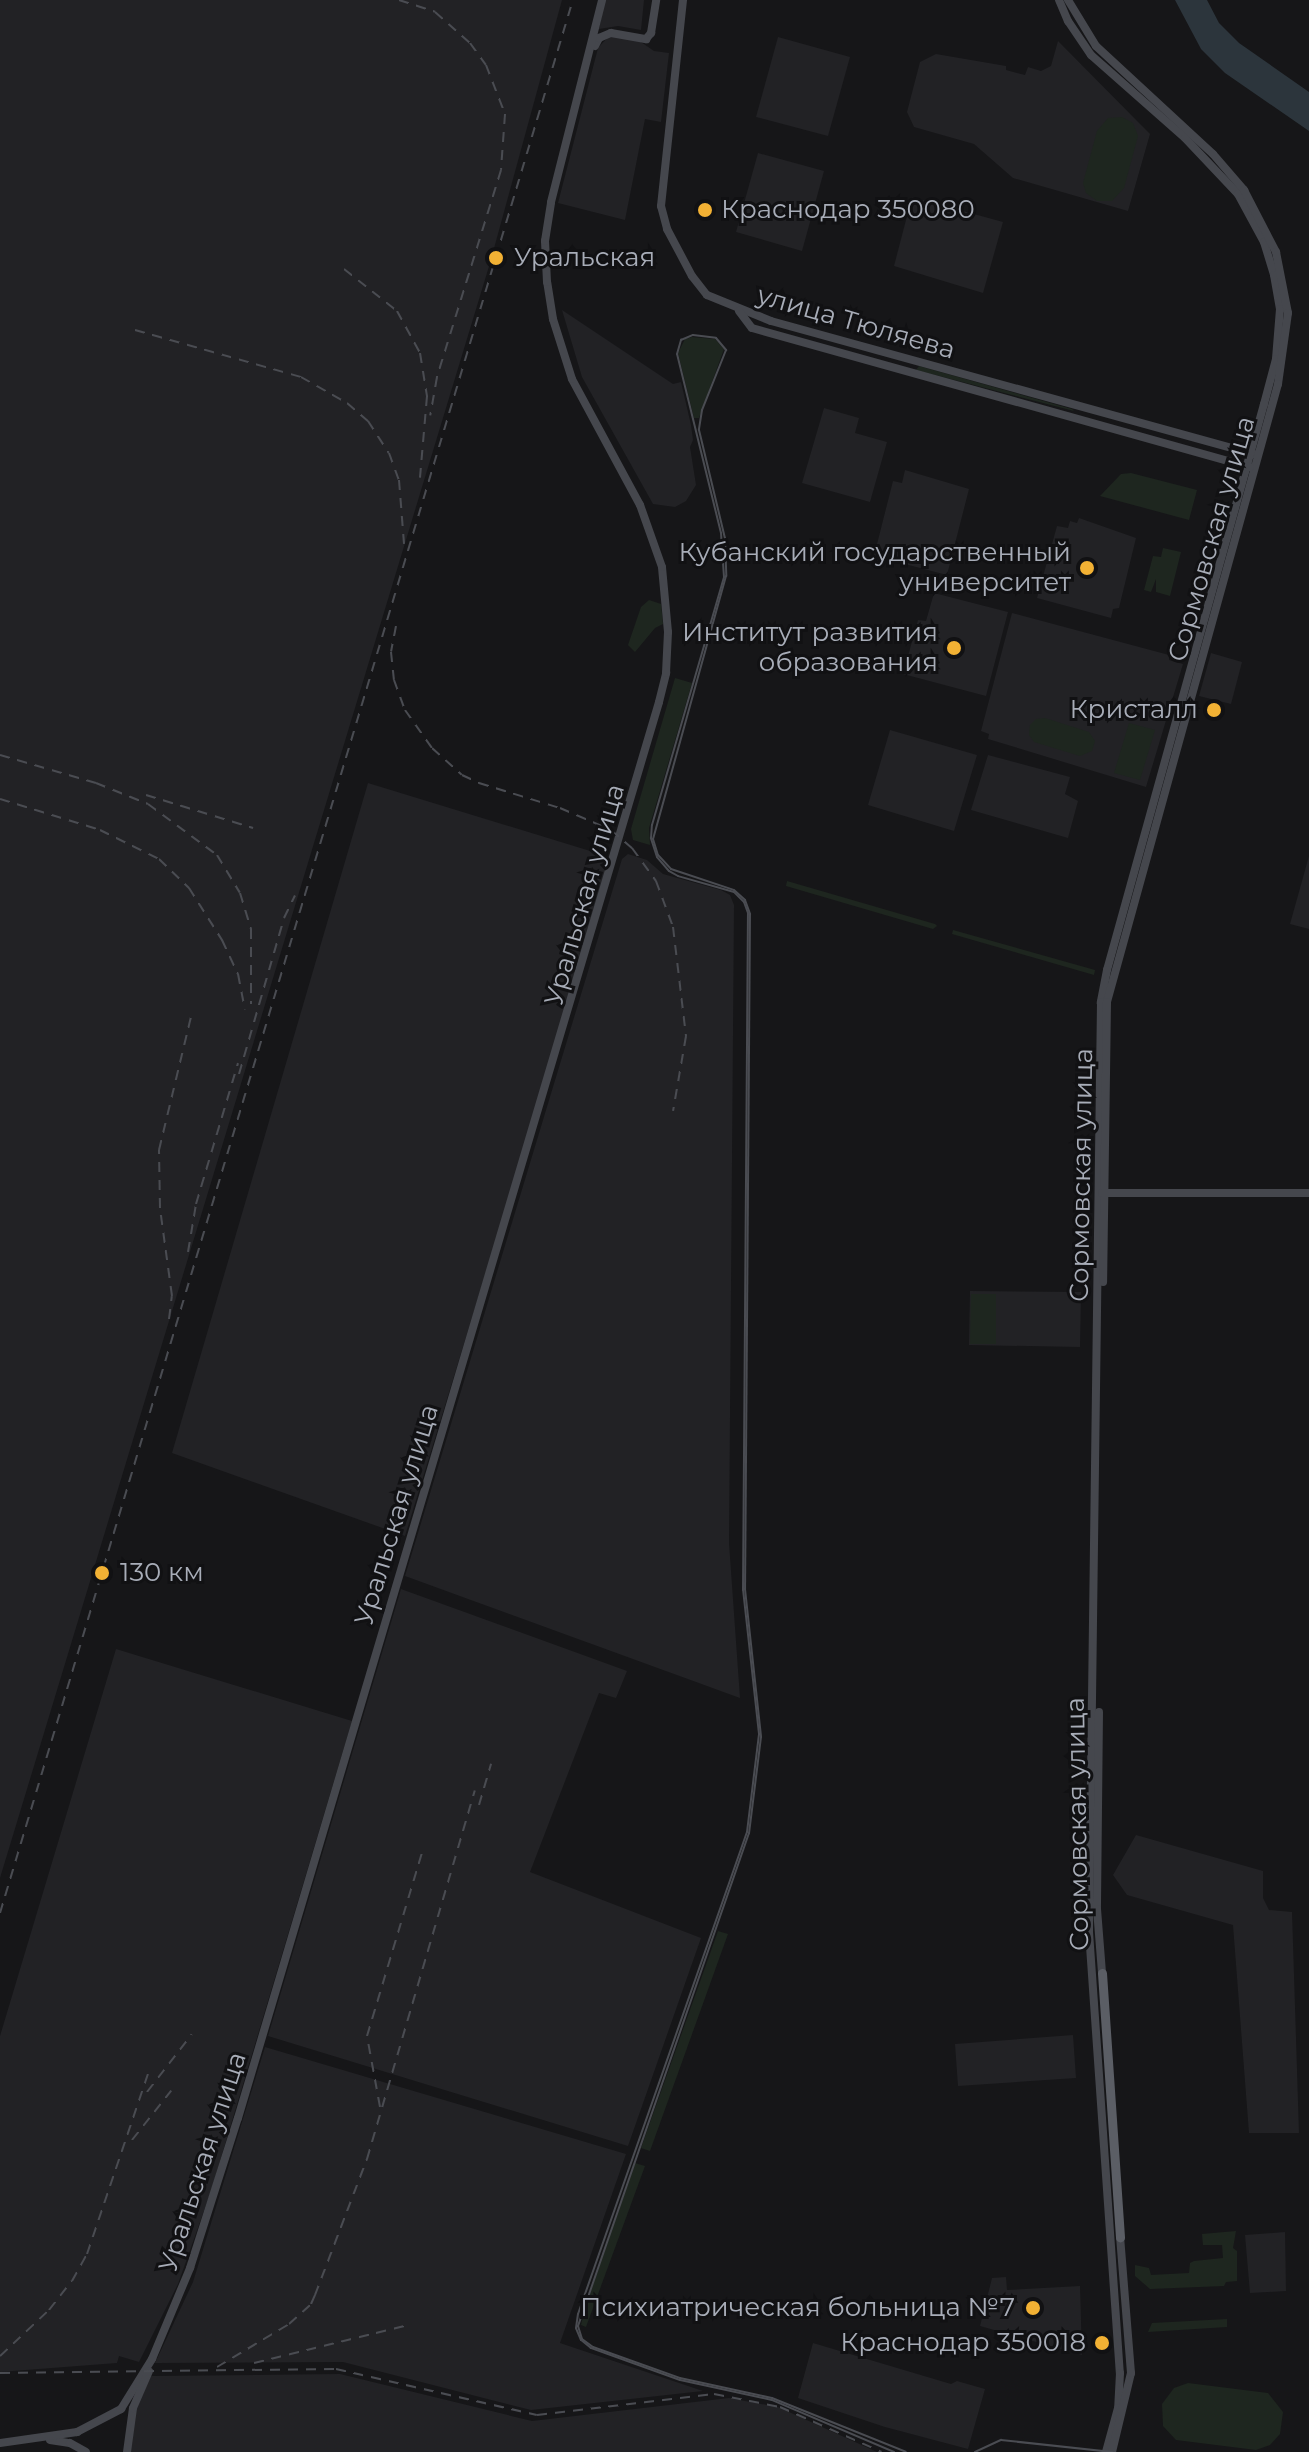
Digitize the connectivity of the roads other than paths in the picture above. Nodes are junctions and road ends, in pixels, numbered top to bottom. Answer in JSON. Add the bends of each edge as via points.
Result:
{"nodes":[{"id":1,"x":602,"y":0,"type":"edge"},
{"id":2,"x":656,"y":0,"type":"edge"},
{"id":3,"x":683,"y":0,"type":"edge"},
{"id":4,"x":1059,"y":0,"type":"edge"},
{"id":5,"x":1068,"y":0,"type":"edge"},
{"id":6,"x":596,"y":38,"type":"junction"},
{"id":7,"x":1227,"y":174,"type":"junction"},
{"id":8,"x":737,"y":309,"type":"junction"},
{"id":9,"x":771,"y":321,"type":"junction"},
{"id":10,"x":768,"y":332,"type":"junction"},
{"id":11,"x":1254,"y":454,"type":"junction"},
{"id":12,"x":1251,"y":467,"type":"junction"},
{"id":13,"x":1101,"y":1193,"type":"junction"},
{"id":14,"x":1309,"y":1193,"type":"edge"},
{"id":15,"x":1102,"y":1973,"type":"joint"},
{"id":16,"x":1120,"y":2237,"type":"joint"},
{"id":17,"x":169,"y":2321,"type":"junction"},
{"id":18,"x":115,"y":2414,"type":"junction"},
{"id":19,"x":130,"y":2419,"type":"junction"},
{"id":20,"x":38,"y":2439,"type":"junction"},
{"id":21,"x":0,"y":2443,"type":"edge"},
{"id":22,"x":86,"y":2452,"type":"edge"},
{"id":23,"x":127,"y":2452,"type":"edge"},
{"id":24,"x":1106,"y":2452,"type":"edge"},
{"id":25,"x":1112,"y":2452,"type":"edge"}],
"edges":[{"from":1,"to":6,"type":"main road","name":"Уральская улица"},
{"from":2,"to":6,"type":"main road","via":[[646,39],[618,32]]},
{"from":3,"to":8,"type":"main road","via":[[663,215],[692,276],[707,295]]},
{"from":4,"to":7,"type":"main road","name":"Сормовская улица","via":[[1091,55]]},
{"from":5,"to":7,"type":"main road","name":"Сормовская улица","via":[[1096,46]]},
{"from":6,"to":17,"type":"main road","name":"Уральская улица","via":[[553,204],[549,282],[576,382],[644,510],[664,566],[671,628],[669,674],[211,2211]]},
{"from":7,"to":11,"type":"main road","name":"Сормовская улица","via":[[1270,236],[1286,291],[1286,350]]},
{"from":8,"to":9,"type":"main road","name":"улица Тюляева"},
{"from":8,"to":10,"type":"main road","name":"улица Тюляева","via":[[752,328]]},
{"from":9,"to":10,"type":"main road"},
{"from":9,"to":11,"type":"main road","name":"улица Тюляева"},
{"from":10,"to":12,"type":"main road","name":"улица Тюляева"},
{"from":11,"to":12,"type":"main road","name":"Сормовская улица"},
{"from":12,"to":13,"type":"main road","name":"Сормовская улица","via":[[1104,981]]},
{"from":13,"to":14,"type":"main road"},
{"from":13,"to":15,"type":"main road","name":"Сормовская улица","via":[[1097,1909]]},
{"from":13,"to":24,"type":"main road","name":"Сормовская улица","via":[[1089,1932],[1120,2373],[1118,2408]]},
{"from":15,"to":16,"type":"highway","name":"Сормовская улица"},
{"from":16,"to":25,"type":"main road","name":"Сормовская улица","via":[[1131,2373]]},
{"from":17,"to":18,"type":"main road","name":"Уральская улица","via":[[152,2359]]},
{"from":17,"to":19,"type":"main road","name":"Уральская улица"},
{"from":18,"to":19,"type":"main road","via":[[122,2412]]},
{"from":18,"to":20,"type":"main road","via":[[97,2425]]},
{"from":19,"to":23,"type":"main road","name":"Уральская улица"},
{"from":20,"to":21,"type":"main road"},
{"from":20,"to":22,"type":"main road","via":[[70,2443]]}]}
